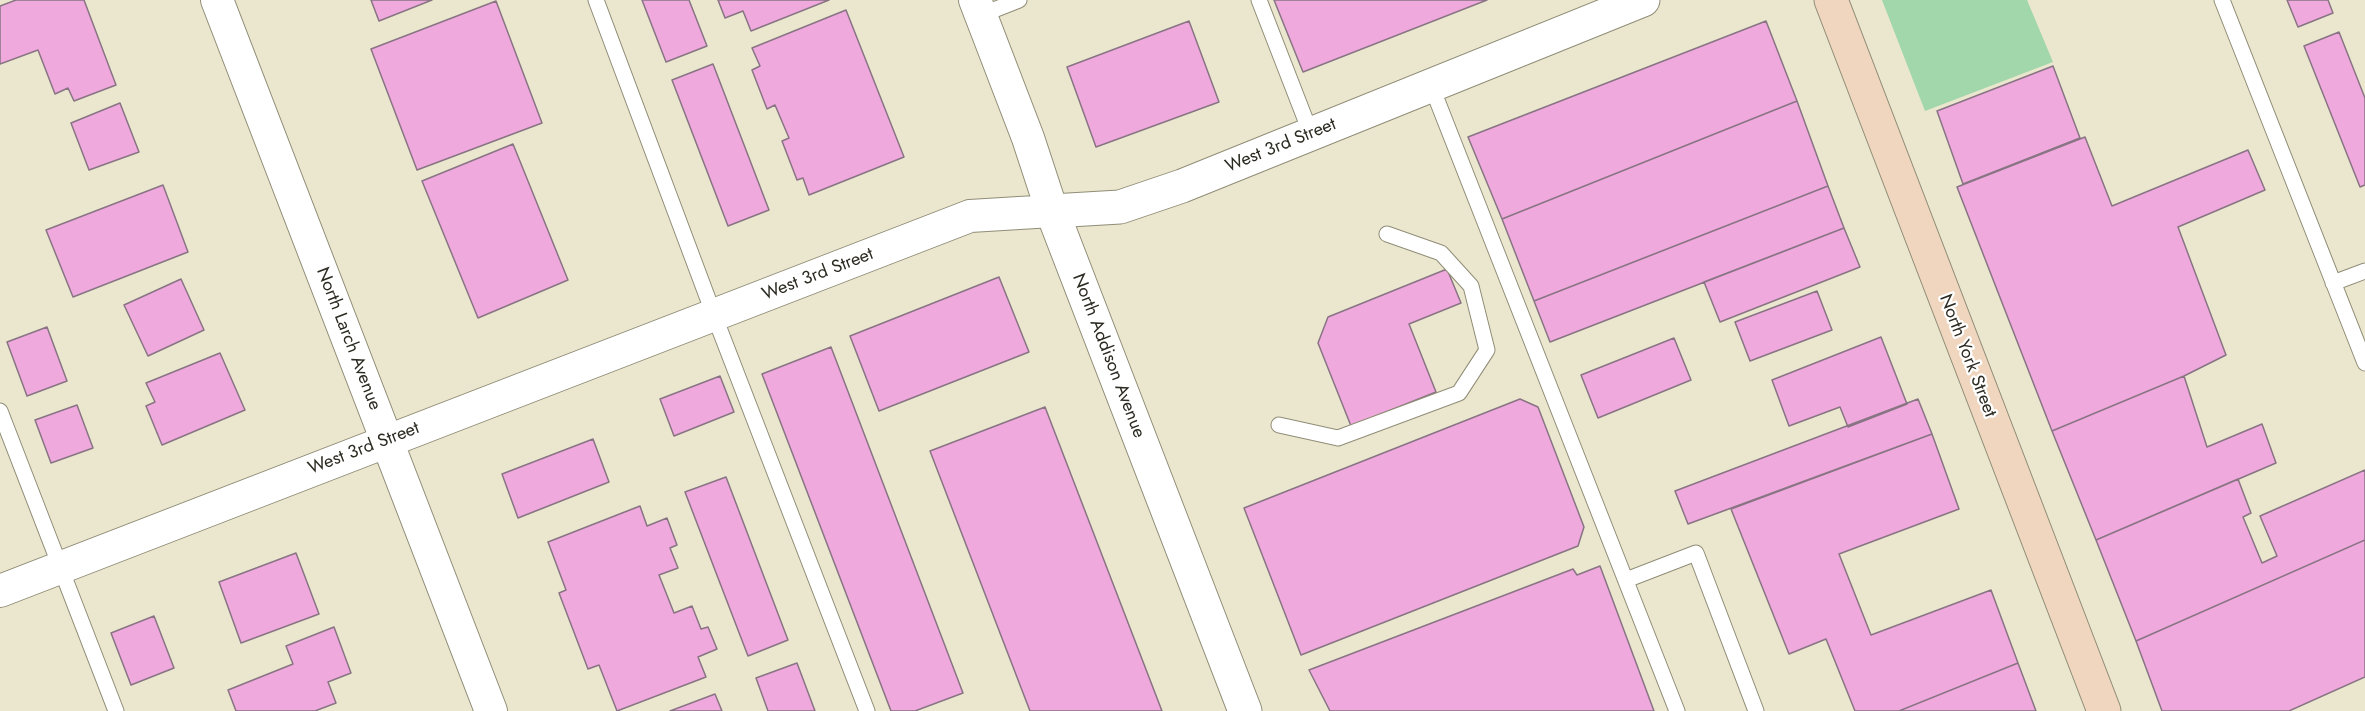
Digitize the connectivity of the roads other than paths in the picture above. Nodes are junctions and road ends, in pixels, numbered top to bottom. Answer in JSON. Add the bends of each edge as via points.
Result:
{"nodes":[{"id":1,"x":217,"y":0,"type":"edge"},
{"id":2,"x":596,"y":0,"type":"edge"},
{"id":3,"x":1019,"y":0,"type":"edge"},
{"id":4,"x":1259,"y":0,"type":"edge"},
{"id":5,"x":1643,"y":0,"type":"edge"},
{"id":6,"x":1831,"y":0,"type":"edge"},
{"id":7,"x":2222,"y":0,"type":"edge"},
{"id":8,"x":978,"y":7,"type":"edge"},
{"id":9,"x":1431,"y":86,"type":"junction"},
{"id":10,"x":1311,"y":134,"type":"junction"},
{"id":11,"x":1052,"y":210,"type":"junction"},
{"id":12,"x":1387,"y":234,"type":"dead end"},
{"id":13,"x":2365,"y":271,"type":"edge"},
{"id":14,"x":2333,"y":282,"type":"junction"},
{"id":15,"x":714,"y":315,"type":"junction"},
{"id":16,"x":2365,"y":363,"type":"edge"},
{"id":17,"x":0,"y":411,"type":"edge"},
{"id":18,"x":1279,"y":425,"type":"dead end"},
{"id":19,"x":387,"y":440,"type":"junction"},
{"id":20,"x":61,"y":567,"type":"junction"},
{"id":21,"x":1626,"y":580,"type":"junction"},
{"id":22,"x":0,"y":591,"type":"edge"},
{"id":23,"x":116,"y":711,"type":"edge"},
{"id":24,"x":491,"y":711,"type":"edge"},
{"id":25,"x":867,"y":711,"type":"edge"},
{"id":26,"x":1245,"y":711,"type":"edge"},
{"id":27,"x":1677,"y":711,"type":"edge"},
{"id":28,"x":1756,"y":711,"type":"edge"},
{"id":29,"x":2104,"y":711,"type":"edge"}],
"edges":[{"from":1,"to":19,"type":"street","name":"North Larch Avenue"},
{"from":2,"to":15,"type":"lane"},
{"from":3,"to":8,"type":"lane"},
{"from":4,"to":10,"type":"lane"},
{"from":5,"to":9,"type":"street","name":"West 3rd Street"},
{"from":6,"to":29,"type":"main road","name":"North York Street"},
{"from":7,"to":14,"type":"lane"},
{"from":8,"to":11,"type":"street","name":"North Addison Avenue"},
{"from":9,"to":10,"type":"street","name":"West 3rd Street"},
{"from":9,"to":21,"type":"lane"},
{"from":10,"to":11,"type":"street","name":"West 3rd Street","via":[[1120,207]]},
{"from":11,"to":15,"type":"street","name":"West 3rd Street","via":[[970,216]]},
{"from":11,"to":26,"type":"street","name":"North Addison Avenue"},
{"from":12,"to":18,"type":"lane","via":[[1441,253],[1471,286],[1487,350],[1459,393],[1338,438]]},
{"from":13,"to":14,"type":"lane"},
{"from":14,"to":16,"type":"lane"},
{"from":15,"to":19,"type":"street","name":"West 3rd Street"},
{"from":15,"to":25,"type":"lane"},
{"from":17,"to":20,"type":"lane"},
{"from":19,"to":20,"type":"street","name":"West 3rd Street"},
{"from":19,"to":24,"type":"street","name":"North Larch Avenue"},
{"from":20,"to":22,"type":"street","name":"West 3rd Street"},
{"from":20,"to":23,"type":"lane"},
{"from":21,"to":27,"type":"lane"},
{"from":21,"to":28,"type":"lane","via":[[1696,553]]}]}
